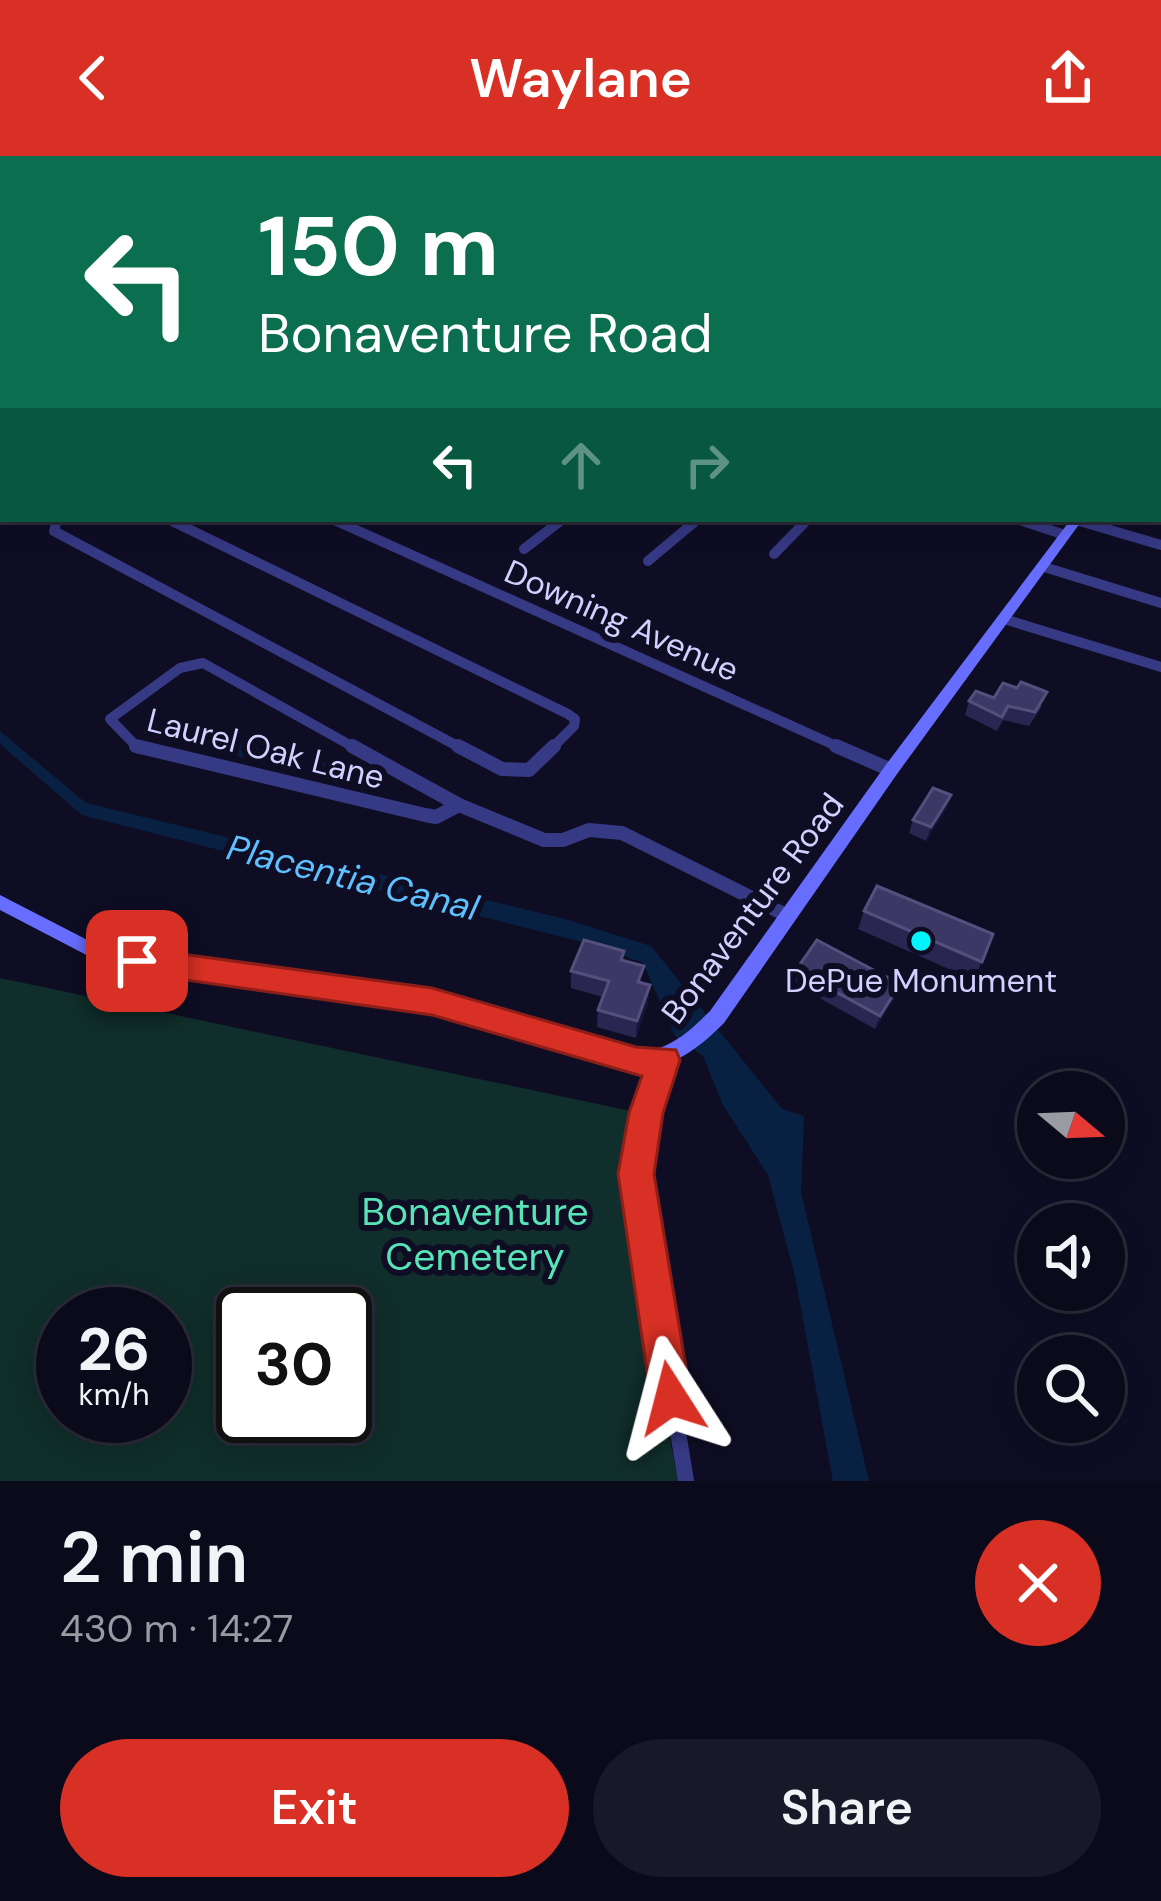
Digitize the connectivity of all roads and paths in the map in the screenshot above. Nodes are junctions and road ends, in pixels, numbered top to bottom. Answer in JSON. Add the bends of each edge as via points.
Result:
{"nodes":[{"id":1,"x":56,"y":522,"type":"edge"},
{"id":2,"x":174,"y":522,"type":"edge"},
{"id":3,"x":339,"y":522,"type":"edge"},
{"id":4,"x":559,"y":522,"type":"edge"},
{"id":5,"x":695,"y":522,"type":"edge"},
{"id":6,"x":805,"y":522,"type":"edge"},
{"id":7,"x":1026,"y":522,"type":"edge"},
{"id":8,"x":1074,"y":522,"type":"edge"},
{"id":9,"x":1086,"y":522,"type":"edge"},
{"id":10,"x":1065,"y":535,"type":"junction"},
{"id":11,"x":1161,"y":545,"type":"edge"},
{"id":12,"x":524,"y":549,"type":"dead end"},
{"id":13,"x":774,"y":554,"type":"dead end"},
{"id":14,"x":648,"y":561,"type":"dead end"},
{"id":15,"x":1044,"y":568,"type":"junction"},
{"id":16,"x":1161,"y":603,"type":"edge"},
{"id":17,"x":1004,"y":619,"type":"junction"},
{"id":18,"x":1161,"y":667,"type":"edge"},
{"id":19,"x":890,"y":770,"type":"junction"},
{"id":20,"x":460,"y":805,"type":"junction"},
{"id":21,"x":0,"y":902,"type":"edge"},
{"id":22,"x":788,"y":916,"type":"junction"},
{"id":23,"x":664,"y":1060,"type":"junction"},
{"id":24,"x":686,"y":1481,"type":"edge"}],
"edges":[{"from":1,"to":2,"type":"street","via":[[55,530],[502,770],[529,770],[574,727],[575,718]]},
{"from":3,"to":19,"type":"street","name":"Downing Avenue"},
{"from":4,"to":12,"type":"street"},
{"from":5,"to":14,"type":"street"},
{"from":6,"to":13,"type":"street"},
{"from":7,"to":10,"type":"street"},
{"from":8,"to":10,"type":"street","name":"Bonaventure Road"},
{"from":9,"to":11,"type":"street"},
{"from":10,"to":15,"type":"street","name":"Bonaventure Road"},
{"from":15,"to":16,"type":"street"},
{"from":15,"to":17,"type":"street","name":"Bonaventure Road"},
{"from":17,"to":18,"type":"street"},
{"from":17,"to":19,"type":"street","name":"Bonaventure Road"},
{"from":19,"to":22,"type":"street","name":"Bonaventure Road"},
{"from":20,"to":20,"type":"street","name":"Laurel Oak Lane","via":[[436,817],[156,754],[128,741],[110,719],[180,668],[203,663]]},
{"from":20,"to":22,"type":"street","name":"Laurel Oak Lane","via":[[544,841],[590,830],[622,833]]},
{"from":21,"to":23,"type":"street","name":"Bonaventure Road","via":[[98,954],[432,1001],[636,1062]]},
{"from":22,"to":23,"type":"street","name":"Bonaventure Road","via":[[717,1017]]},
{"from":23,"to":24,"type":"street","via":[[636,1174]]}]}
